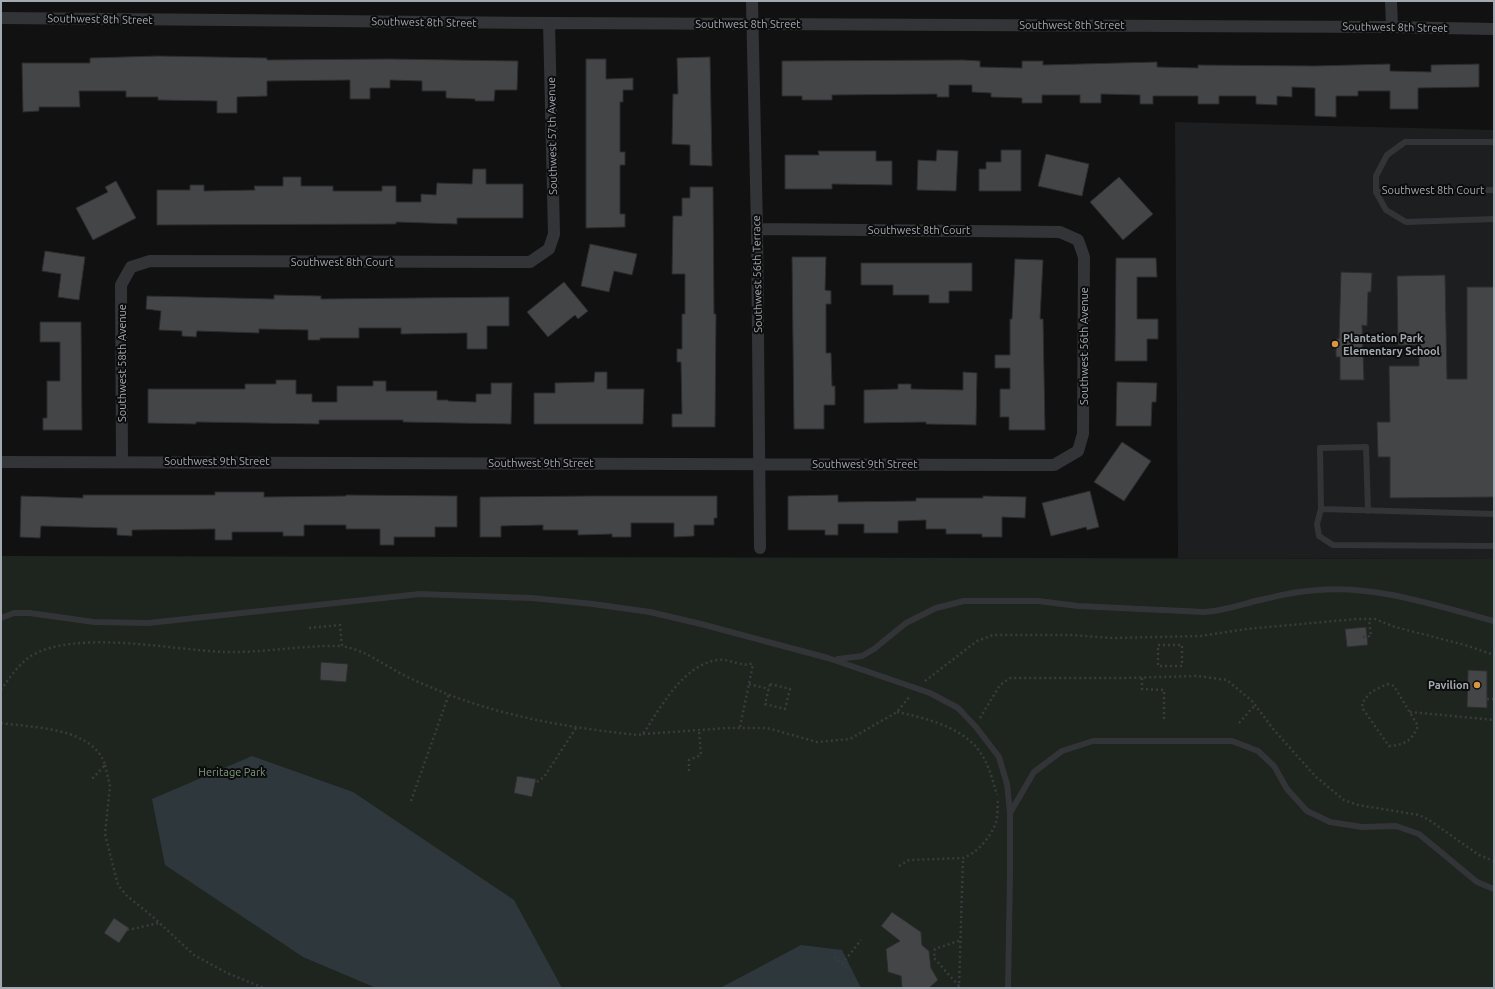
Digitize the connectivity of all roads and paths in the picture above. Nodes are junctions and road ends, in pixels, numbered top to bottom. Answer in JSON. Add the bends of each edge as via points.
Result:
{"nodes":[{"id":1,"x":752,"y":1,"type":"edge"},
{"id":2,"x":1391,"y":1,"type":"edge"},
{"id":3,"x":1,"y":18,"type":"edge"},
{"id":4,"x":549,"y":23,"type":"junction"},
{"id":5,"x":753,"y":24,"type":"junction"},
{"id":6,"x":1392,"y":26,"type":"junction"},
{"id":7,"x":1494,"y":29,"type":"edge"},
{"id":8,"x":1494,"y":142,"type":"edge"},
{"id":9,"x":1494,"y":190,"type":"edge"},
{"id":10,"x":1376,"y":192,"type":"junction"},
{"id":11,"x":1494,"y":219,"type":"edge"},
{"id":12,"x":757,"y":229,"type":"junction"},
{"id":13,"x":1078,"y":240,"type":"joint"},
{"id":14,"x":549,"y":249,"type":"joint"},
{"id":15,"x":131,"y":267,"type":"joint"},
{"id":16,"x":1078,"y":452,"type":"joint"},
{"id":17,"x":122,"y":461,"type":"junction"},
{"id":18,"x":1,"y":462,"type":"edge"},
{"id":19,"x":759,"y":463,"type":"junction"},
{"id":20,"x":1321,"y":510,"type":"junction"},
{"id":21,"x":1368,"y":511,"type":"junction"},
{"id":22,"x":1494,"y":514,"type":"edge"},
{"id":23,"x":1494,"y":546,"type":"edge"},
{"id":24,"x":760,"y":548,"type":"dead end"},
{"id":25,"x":1,"y":618,"type":"edge"},
{"id":26,"x":1369,"y":619,"type":"junction"},
{"id":27,"x":1494,"y":621,"type":"edge"},
{"id":28,"x":309,"y":628,"type":"dead end"},
{"id":29,"x":1164,"y":637,"type":"junction"},
{"id":30,"x":1363,"y":637,"type":"dead end"},
{"id":31,"x":1165,"y":645,"type":"junction"},
{"id":32,"x":342,"y":646,"type":"junction"},
{"id":33,"x":1494,"y":655,"type":"edge"},
{"id":34,"x":828,"y":658,"type":"junction"},
{"id":35,"x":1142,"y":678,"type":"junction"},
{"id":36,"x":749,"y":684,"type":"junction"},
{"id":37,"x":920,"y":685,"type":"dead end"},
{"id":38,"x":769,"y":689,"type":"junction"},
{"id":39,"x":1,"y":690,"type":"edge"},
{"id":40,"x":449,"y":694,"type":"junction"},
{"id":41,"x":912,"y":694,"type":"dead end"},
{"id":42,"x":1487,"y":699,"type":"dead end"},
{"id":43,"x":1494,"y":699,"type":"edge"},
{"id":44,"x":1255,"y":705,"type":"junction"},
{"id":45,"x":897,"y":712,"type":"junction"},
{"id":46,"x":1410,"y":712,"type":"junction"},
{"id":47,"x":980,"y":718,"type":"dead end"},
{"id":48,"x":1164,"y":720,"type":"dead end"},
{"id":49,"x":1494,"y":720,"type":"edge"},
{"id":50,"x":1,"y":723,"type":"edge"},
{"id":51,"x":1240,"y":723,"type":"dead end"},
{"id":52,"x":576,"y":728,"type":"junction"},
{"id":53,"x":740,"y":728,"type":"junction"},
{"id":54,"x":699,"y":730,"type":"junction"},
{"id":55,"x":643,"y":734,"type":"junction"},
{"id":56,"x":105,"y":765,"type":"junction"},
{"id":57,"x":689,"y":771,"type":"dead end"},
{"id":58,"x":92,"y":779,"type":"dead end"},
{"id":59,"x":537,"y":782,"type":"dead end"},
{"id":60,"x":411,"y":801,"type":"dead end"},
{"id":61,"x":1010,"y":813,"type":"junction"},
{"id":62,"x":963,"y":858,"type":"junction"},
{"id":63,"x":1494,"y":861,"type":"edge"},
{"id":64,"x":899,"y":866,"type":"dead end"},
{"id":65,"x":1494,"y":889,"type":"edge"},
{"id":66,"x":159,"y":923,"type":"junction"},
{"id":67,"x":127,"y":930,"type":"dead end"},
{"id":68,"x":860,"y":940,"type":"dead end"},
{"id":69,"x":961,"y":940,"type":"junction"},
{"id":70,"x":834,"y":957,"type":"dead end"},
{"id":71,"x":842,"y":964,"type":"junction"},
{"id":72,"x":849,"y":970,"type":"dead end"},
{"id":73,"x":960,"y":987,"type":"edge"},
{"id":74,"x":264,"y":988,"type":"edge"},
{"id":75,"x":1008,"y":988,"type":"edge"}],
"edges":[{"from":1,"to":5,"type":"street","name":"Southwest 56th Terrace"},
{"from":2,"to":6,"type":"street"},
{"from":3,"to":4,"type":"street","name":"Southwest 8th Street"},
{"from":4,"to":5,"type":"street","name":"Southwest 8th Street"},
{"from":4,"to":14,"type":"street","name":"Southwest 57th Avenue","via":[[554,234]]},
{"from":5,"to":6,"type":"street","name":"Southwest 8th Street"},
{"from":5,"to":12,"type":"street","name":"Southwest 56th Terrace"},
{"from":6,"to":7,"type":"street","name":"Southwest 8th Street"},
{"from":8,"to":10,"type":"lane","name":"Southwest 8th Court","via":[[1405,142],[1387,155],[1376,176]]},
{"from":9,"to":10,"type":"lane","name":"Southwest 8th Court"},
{"from":10,"to":11,"type":"lane","via":[[1386,210],[1406,222]]},
{"from":12,"to":13,"type":"street","name":"Southwest 8th Court","via":[[1060,232]]},
{"from":12,"to":19,"type":"street","name":"Southwest 56th Terrace"},
{"from":13,"to":16,"type":"street","name":"Southwest 56th Avenue","via":[[1084,257],[1083,434]]},
{"from":14,"to":15,"type":"street","name":"Southwest 8th Court","via":[[530,262],[150,262]]},
{"from":15,"to":17,"type":"street","name":"Southwest 58th Avenue","via":[[121,285]]},
{"from":16,"to":19,"type":"street","name":"Southwest 9th Street","via":[[1054,465]]},
{"from":17,"to":18,"type":"street","name":"Southwest 9th Street"},
{"from":17,"to":19,"type":"street","name":"Southwest 9th Street"},
{"from":19,"to":24,"type":"street","name":"Southwest 56th Terrace"},
{"from":20,"to":21,"type":"lane"},
{"from":20,"to":21,"type":"lane","via":[[1320,448],[1366,447]]},
{"from":20,"to":23,"type":"lane","via":[[1317,524],[1319,536],[1333,545]]},
{"from":21,"to":22,"type":"lane"},
{"from":25,"to":34,"type":"lane","via":[[14,613],[29,613],[94,622],[148,623],[420,594],[524,598],[650,612]]},
{"from":26,"to":29,"type":"path","via":[[1246,629],[1201,636]]},
{"from":26,"to":30,"type":"path","via":[[1371,636]]},
{"from":26,"to":33,"type":"path"},
{"from":27,"to":34,"type":"lane","via":[[1410,598],[1363,590],[1318,590],[1270,598],[1218,612],[1078,606],[1038,601],[964,600],[922,615],[862,656],[843,660]]},
{"from":28,"to":32,"type":"path","via":[[340,625]]},
{"from":29,"to":31,"type":"path"},
{"from":29,"to":37,"type":"path","via":[[993,635],[977,641]]},
{"from":31,"to":31,"type":"path","via":[[1158,645],[1158,666],[1182,666],[1182,645]]},
{"from":32,"to":39,"type":"path","via":[[318,645],[223,652],[125,643],[69,645],[32,656],[19,667]]},
{"from":32,"to":40,"type":"path","via":[[361,650],[391,669]]},
{"from":34,"to":61,"type":"lane","via":[[930,693],[958,708],[999,757],[1007,784]]},
{"from":35,"to":44,"type":"path","via":[[1198,676],[1227,680]]},
{"from":35,"to":47,"type":"path","via":[[1010,678],[1000,685]]},
{"from":35,"to":48,"type":"path","via":[[1142,688],[1164,690]]},
{"from":36,"to":38,"type":"path"},
{"from":36,"to":53,"type":"path"},
{"from":36,"to":55,"type":"path","via":[[753,663],[746,666],[718,660],[694,668],[669,695]]},
{"from":38,"to":38,"type":"path","via":[[770,684],[790,689],[785,709],[765,704]]},
{"from":40,"to":52,"type":"path","via":[[475,705]]},
{"from":40,"to":60,"type":"path"},
{"from":41,"to":45,"type":"path"},
{"from":42,"to":43,"type":"path"},
{"from":44,"to":51,"type":"path"},
{"from":44,"to":63,"type":"path","via":[[1316,777],[1344,800],[1358,805],[1419,815],[1479,855]]},
{"from":45,"to":53,"type":"path","via":[[850,739],[817,742],[767,728]]},
{"from":45,"to":62,"type":"path","via":[[918,716],[945,726],[971,741],[991,772],[998,798],[996,822],[983,844],[971,855]]},
{"from":46,"to":46,"type":"path","via":[[1394,686],[1387,684],[1371,692],[1362,703],[1389,746],[1402,745],[1415,734],[1418,726]]},
{"from":46,"to":49,"type":"path"},
{"from":50,"to":56,"type":"path","via":[[55,731],[84,739],[93,745]]},
{"from":52,"to":55,"type":"path"},
{"from":52,"to":59,"type":"path","via":[[544,777]]},
{"from":53,"to":54,"type":"path"},
{"from":54,"to":55,"type":"path"},
{"from":54,"to":57,"type":"path","via":[[701,755],[689,760]]},
{"from":56,"to":58,"type":"path"},
{"from":56,"to":66,"type":"path","via":[[110,786],[105,834],[118,884],[127,896]]},
{"from":61,"to":65,"type":"lane","via":[[1034,772],[1062,751],[1093,741],[1232,741],[1258,751],[1274,766],[1287,789],[1307,811],[1330,822],[1362,827],[1396,826],[1419,834],[1478,882]]},
{"from":61,"to":75,"type":"lane"},
{"from":62,"to":64,"type":"path","via":[[909,860]]},
{"from":62,"to":69,"type":"path"},
{"from":66,"to":67,"type":"path"},
{"from":66,"to":74,"type":"path","via":[[194,955],[227,973]]},
{"from":68,"to":71,"type":"path"},
{"from":69,"to":73,"type":"path"},
{"from":69,"to":73,"type":"path","via":[[935,949],[934,958]]},
{"from":70,"to":71,"type":"path"},
{"from":71,"to":72,"type":"path"}]}
